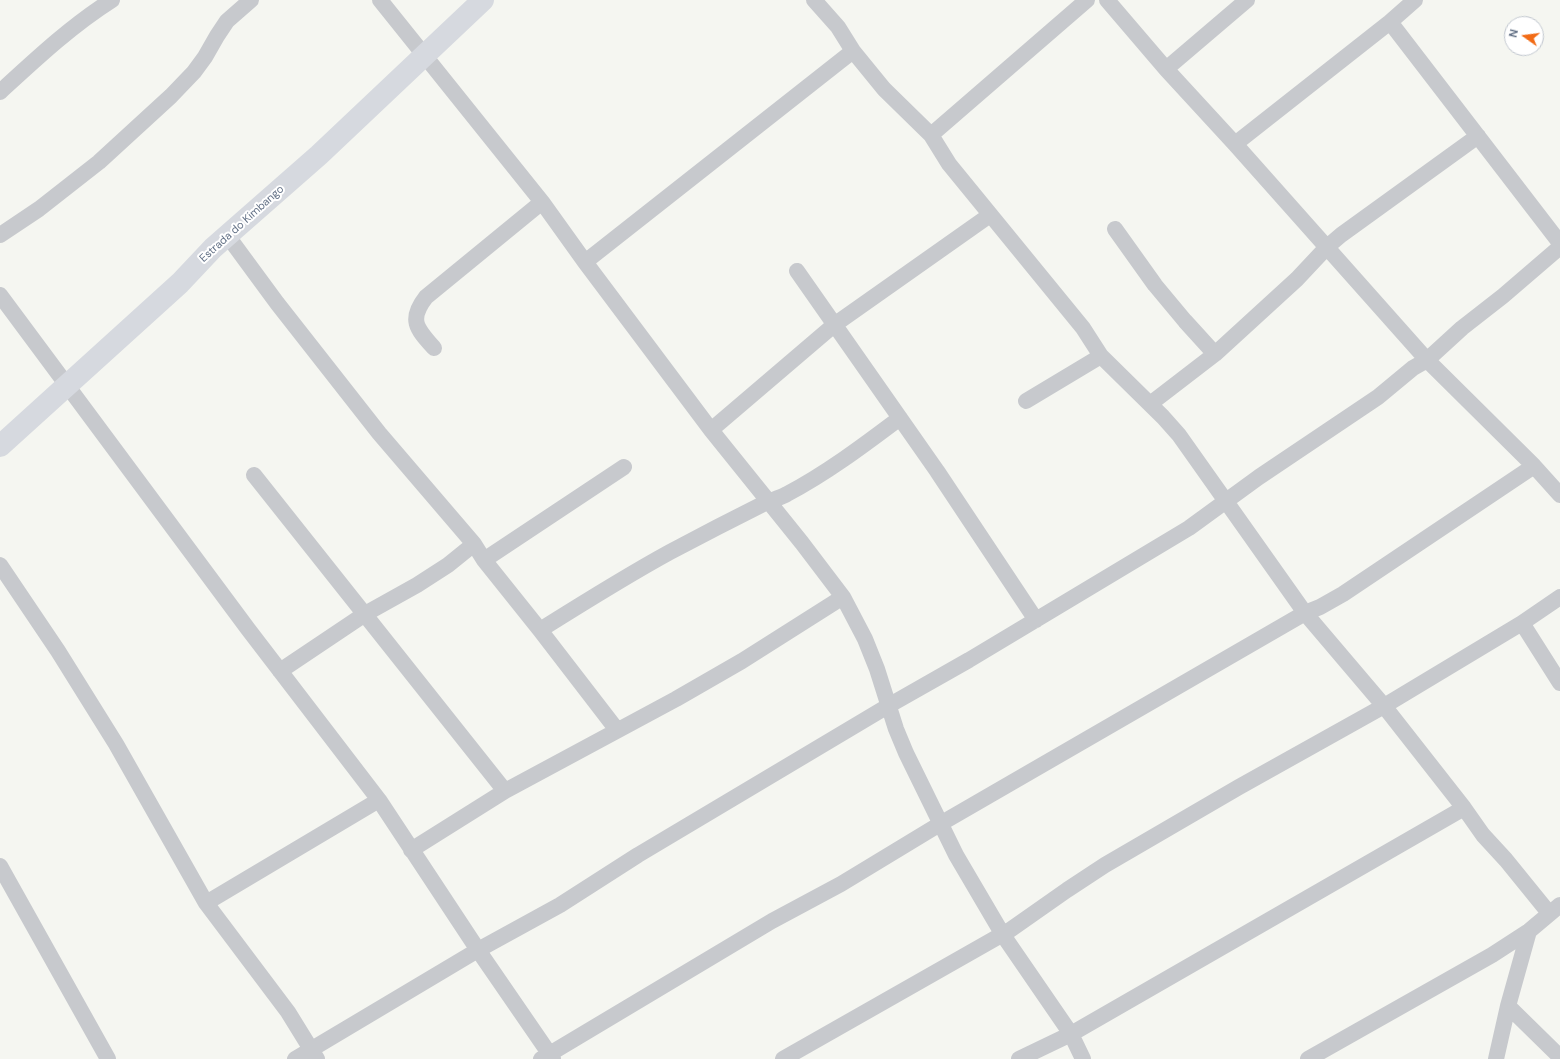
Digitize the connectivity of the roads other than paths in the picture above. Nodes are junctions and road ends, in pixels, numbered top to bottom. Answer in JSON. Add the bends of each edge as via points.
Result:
{"nodes":[{"id":1,"x":112,"y":0,"type":"edge"},
{"id":2,"x":251,"y":0,"type":"edge"},
{"id":3,"x":380,"y":0,"type":"edge"},
{"id":4,"x":483,"y":0,"type":"edge"},
{"id":5,"x":814,"y":0,"type":"edge"},
{"id":6,"x":1087,"y":0,"type":"edge"},
{"id":7,"x":1107,"y":0,"type":"edge"},
{"id":8,"x":1247,"y":0,"type":"edge"},
{"id":9,"x":1415,"y":0,"type":"edge"},
{"id":10,"x":1390,"y":22,"type":"junction"},
{"id":11,"x":852,"y":50,"type":"junction"},
{"id":12,"x":423,"y":55,"type":"junction"},
{"id":13,"x":1166,"y":69,"type":"junction"},
{"id":14,"x":0,"y":92,"type":"edge"},
{"id":15,"x":931,"y":135,"type":"junction"},
{"id":16,"x":1478,"y":136,"type":"junction"},
{"id":17,"x":1235,"y":144,"type":"junction"},
{"id":18,"x":542,"y":202,"type":"junction"},
{"id":19,"x":990,"y":215,"type":"junction"},
{"id":20,"x":1115,"y":229,"type":"dead end"},
{"id":21,"x":0,"y":235,"type":"edge"},
{"id":22,"x":227,"y":235,"type":"junction"},
{"id":23,"x":1560,"y":243,"type":"edge"},
{"id":24,"x":1327,"y":247,"type":"junction"},
{"id":25,"x":1560,"y":247,"type":"edge"},
{"id":26,"x":585,"y":262,"type":"junction"},
{"id":27,"x":797,"y":271,"type":"dead end"},
{"id":28,"x":0,"y":295,"type":"edge"},
{"id":29,"x":834,"y":325,"type":"junction"},
{"id":30,"x":434,"y":348,"type":"dead end"},
{"id":31,"x":1215,"y":354,"type":"junction"},
{"id":32,"x":1101,"y":356,"type":"junction"},
{"id":33,"x":1427,"y":360,"type":"junction"},
{"id":34,"x":68,"y":386,"type":"junction"},
{"id":35,"x":1026,"y":401,"type":"dead end"},
{"id":36,"x":1150,"y":404,"type":"junction"},
{"id":37,"x":900,"y":418,"type":"junction"},
{"id":38,"x":711,"y":430,"type":"junction"},
{"id":39,"x":0,"y":446,"type":"edge"},
{"id":40,"x":1534,"y":466,"type":"junction"},
{"id":41,"x":624,"y":467,"type":"dead end"},
{"id":42,"x":254,"y":475,"type":"dead end"},
{"id":43,"x":1560,"y":495,"type":"edge"},
{"id":44,"x":768,"y":502,"type":"junction"},
{"id":45,"x":1225,"y":502,"type":"junction"},
{"id":46,"x":474,"y":544,"type":"junction"},
{"id":47,"x":484,"y":560,"type":"junction"},
{"id":48,"x":0,"y":565,"type":"edge"},
{"id":49,"x":843,"y":597,"type":"junction"},
{"id":50,"x":1560,"y":597,"type":"edge"},
{"id":51,"x":1305,"y":613,"type":"junction"},
{"id":52,"x":365,"y":614,"type":"junction"},
{"id":53,"x":1036,"y":620,"type":"junction"},
{"id":54,"x":1522,"y":622,"type":"junction"},
{"id":55,"x":540,"y":630,"type":"junction"},
{"id":56,"x":280,"y":671,"type":"junction"},
{"id":57,"x":1560,"y":684,"type":"edge"},
{"id":58,"x":888,"y":706,"type":"junction"},
{"id":59,"x":1384,"y":706,"type":"junction"},
{"id":60,"x":617,"y":730,"type":"junction"},
{"id":61,"x":505,"y":791,"type":"junction"},
{"id":62,"x":379,"y":800,"type":"junction"},
{"id":63,"x":1464,"y":808,"type":"junction"},
{"id":64,"x":940,"y":824,"type":"junction"},
{"id":65,"x":411,"y":850,"type":"junction"},
{"id":66,"x":0,"y":866,"type":"edge"},
{"id":67,"x":206,"y":903,"type":"junction"},
{"id":68,"x":1555,"y":909,"type":"edge"},
{"id":69,"x":1529,"y":931,"type":"junction"},
{"id":70,"x":1003,"y":935,"type":"junction"},
{"id":71,"x":478,"y":950,"type":"junction"},
{"id":72,"x":1508,"y":1006,"type":"junction"},
{"id":73,"x":1071,"y":1034,"type":"junction"},
{"id":74,"x":314,"y":1054,"type":"edge"},
{"id":75,"x":548,"y":1057,"type":"edge"},
{"id":76,"x":1560,"y":1057,"type":"edge"},
{"id":77,"x":108,"y":1059,"type":"edge"},
{"id":78,"x":295,"y":1059,"type":"edge"},
{"id":79,"x":783,"y":1059,"type":"edge"},
{"id":80,"x":1018,"y":1059,"type":"edge"},
{"id":81,"x":1083,"y":1059,"type":"edge"},
{"id":82,"x":1308,"y":1059,"type":"edge"},
{"id":83,"x":1496,"y":1059,"type":"edge"}],
"edges":[{"from":1,"to":14,"type":"street","via":[[89,15]]},
{"from":2,"to":21,"type":"street","via":[[227,21],[194,72],[172,96],[99,162],[40,209]]},
{"from":3,"to":12,"type":"street"},
{"from":4,"to":12,"type":"street","name":"Estrada do Kimbango"},
{"from":5,"to":11,"type":"street","via":[[838,27]]},
{"from":6,"to":15,"type":"street"},
{"from":7,"to":13,"type":"street"},
{"from":8,"to":13,"type":"street"},
{"from":9,"to":10,"type":"street"},
{"from":10,"to":16,"type":"street"},
{"from":10,"to":17,"type":"street"},
{"from":11,"to":15,"type":"street","via":[[884,89]]},
{"from":11,"to":26,"type":"street"},
{"from":12,"to":18,"type":"street"},
{"from":12,"to":22,"type":"street","name":"Estrada do Kimbango","via":[[319,155]]},
{"from":13,"to":17,"type":"street"},
{"from":15,"to":19,"type":"street","via":[[949,164]]},
{"from":16,"to":23,"type":"street"},
{"from":16,"to":24,"type":"street"},
{"from":17,"to":24,"type":"street"},
{"from":18,"to":26,"type":"street"},
{"from":18,"to":30,"type":"street","via":[[420,304],[417,327]]},
{"from":19,"to":29,"type":"street"},
{"from":19,"to":32,"type":"street","via":[[1083,328]]},
{"from":20,"to":31,"type":"street","via":[[1155,285]]},
{"from":22,"to":34,"type":"street","name":"Estrada do Kimbango","via":[[180,283]]},
{"from":22,"to":46,"type":"street","via":[[379,433]]},
{"from":24,"to":31,"type":"street","via":[[1297,279]]},
{"from":24,"to":33,"type":"street"},
{"from":25,"to":33,"type":"street"},
{"from":26,"to":38,"type":"street"},
{"from":27,"to":29,"type":"street"},
{"from":28,"to":34,"type":"street"},
{"from":29,"to":37,"type":"street"},
{"from":29,"to":38,"type":"street"},
{"from":31,"to":36,"type":"street"},
{"from":32,"to":35,"type":"street"},
{"from":32,"to":36,"type":"street"},
{"from":33,"to":40,"type":"street"},
{"from":33,"to":45,"type":"street","via":[[1413,368],[1378,397]]},
{"from":34,"to":39,"type":"street","name":"Estrada do Kimbango"},
{"from":34,"to":56,"type":"street"},
{"from":36,"to":45,"type":"street","via":[[1179,435]]},
{"from":37,"to":44,"type":"street","via":[[843,460],[792,491]]},
{"from":37,"to":53,"type":"street"},
{"from":38,"to":44,"type":"street"},
{"from":40,"to":43,"type":"street"},
{"from":40,"to":51,"type":"street","via":[[1343,594]]},
{"from":41,"to":47,"type":"street"},
{"from":42,"to":52,"type":"street"},
{"from":44,"to":49,"type":"street"},
{"from":44,"to":55,"type":"street","via":[[625,577]]},
{"from":45,"to":51,"type":"street"},
{"from":45,"to":53,"type":"street","via":[[1189,528]]},
{"from":46,"to":47,"type":"street"},
{"from":46,"to":52,"type":"street","via":[[436,573]]},
{"from":47,"to":55,"type":"street"},
{"from":48,"to":67,"type":"street","via":[[116,744]]},
{"from":49,"to":58,"type":"street","via":[[865,639]]},
{"from":49,"to":60,"type":"street","via":[[742,661]]},
{"from":50,"to":54,"type":"street"},
{"from":51,"to":59,"type":"street"},
{"from":51,"to":64,"type":"street"},
{"from":52,"to":56,"type":"street"},
{"from":52,"to":61,"type":"street"},
{"from":53,"to":58,"type":"street"},
{"from":54,"to":57,"type":"street"},
{"from":54,"to":59,"type":"street"},
{"from":55,"to":60,"type":"street"},
{"from":56,"to":62,"type":"street"},
{"from":58,"to":64,"type":"street","via":[[906,753]]},
{"from":58,"to":71,"type":"street","via":[[638,855],[560,905]]},
{"from":59,"to":63,"type":"street"},
{"from":59,"to":70,"type":"street","via":[[1105,865]]},
{"from":60,"to":61,"type":"street"},
{"from":61,"to":65,"type":"street"},
{"from":62,"to":65,"type":"street"},
{"from":62,"to":67,"type":"street"},
{"from":63,"to":68,"type":"street","via":[[1483,835]]},
{"from":63,"to":73,"type":"street"},
{"from":64,"to":70,"type":"street"},
{"from":64,"to":75,"type":"street","via":[[841,884],[772,921]]},
{"from":65,"to":71,"type":"street"},
{"from":66,"to":77,"type":"street"},
{"from":67,"to":74,"type":"street","via":[[288,1012]]},
{"from":68,"to":69,"type":"street"},
{"from":69,"to":72,"type":"street"},
{"from":69,"to":82,"type":"street","via":[[1492,955]]},
{"from":70,"to":73,"type":"street"},
{"from":70,"to":79,"type":"street"},
{"from":71,"to":74,"type":"street"},
{"from":71,"to":75,"type":"street"},
{"from":72,"to":76,"type":"street"},
{"from":72,"to":83,"type":"street"},
{"from":73,"to":80,"type":"street"},
{"from":73,"to":81,"type":"street"},
{"from":74,"to":78,"type":"street"}]}
